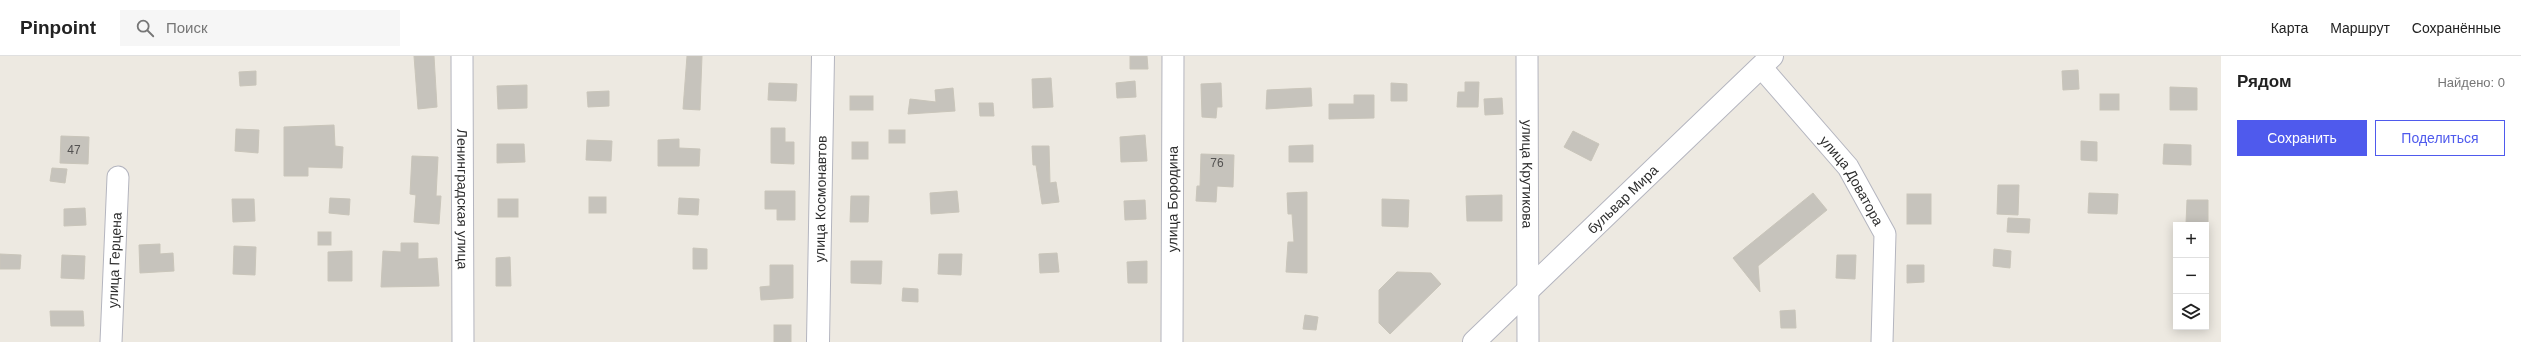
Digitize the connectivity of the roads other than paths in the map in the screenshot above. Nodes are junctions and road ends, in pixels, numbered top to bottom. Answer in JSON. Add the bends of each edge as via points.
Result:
{"nodes":[{"id":1,"x":462,"y":56,"type":"edge"},
{"id":2,"x":823,"y":56,"type":"edge"},
{"id":3,"x":1173,"y":56,"type":"edge"},
{"id":4,"x":1527,"y":56,"type":"edge"},
{"id":5,"x":1766,"y":61,"type":"edge"},
{"id":6,"x":118,"y":177,"type":"dead end"},
{"id":7,"x":1528,"y":291,"type":"junction"},
{"id":8,"x":111,"y":342,"type":"edge"},
{"id":9,"x":463,"y":342,"type":"edge"},
{"id":10,"x":818,"y":342,"type":"edge"},
{"id":11,"x":1172,"y":342,"type":"edge"},
{"id":12,"x":1474,"y":342,"type":"edge"},
{"id":13,"x":1528,"y":342,"type":"edge"},
{"id":14,"x":1882,"y":342,"type":"edge"}],
"edges":[{"from":1,"to":9,"type":"street","name":"Ленинградская улица"},
{"from":2,"to":10,"type":"main road","name":"улица Космонавтов"},
{"from":3,"to":11,"type":"street","name":"улица Бородина"},
{"from":4,"to":7,"type":"street","name":"улица Крутикова"},
{"from":5,"to":7,"type":"main road","name":"бульвар Мира"},
{"from":5,"to":14,"type":"street","name":"улица Доватора","via":[[1848,166],[1885,234]]},
{"from":6,"to":8,"type":"street","name":"улица Герцена"},
{"from":7,"to":12,"type":"main road","name":"бульвар Мира"},
{"from":7,"to":13,"type":"street","name":"улица Крутикова"}]}
